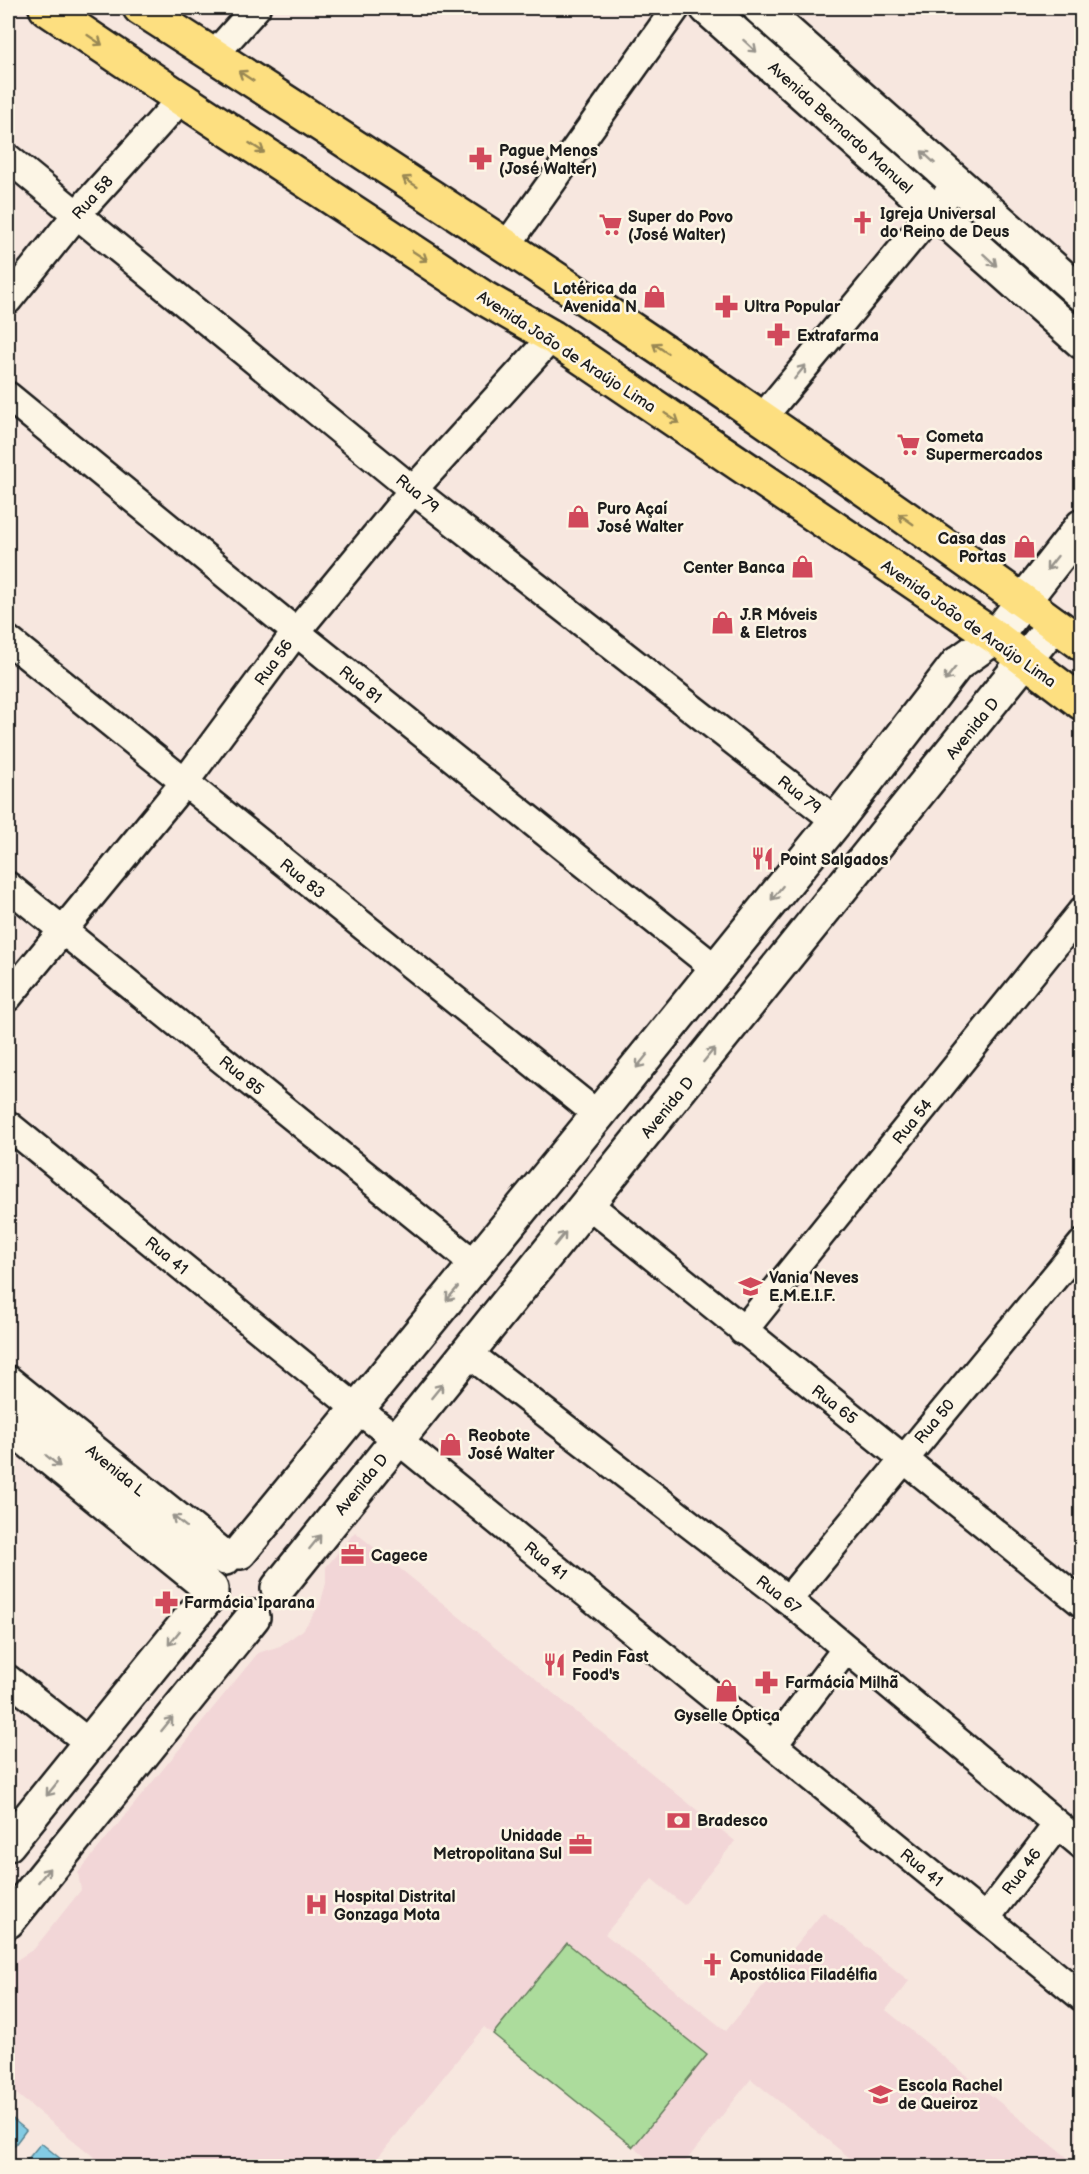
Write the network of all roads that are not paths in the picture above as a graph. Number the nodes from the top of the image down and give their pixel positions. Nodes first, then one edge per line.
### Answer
1 (46, 8) edge
2 (140, 8) edge
3 (256, 8) edge
4 (676, 8) edge
5 (707, 8) edge
6 (760, 8) edge
7 (214, 55) junction
8 (181, 99) junction
9 (8, 158) edge
10 (957, 183) junction
11 (933, 209) junction
12 (77, 214) junction
13 (507, 245) junction
14 (1078, 284) edge
15 (8, 300) edge
16 (1047, 311) junction
17 (552, 338) junction
18 (1082, 342) edge
19 (8, 396) edge
20 (763, 417) junction
21 (414, 490) junction
22 (1082, 526) edge
23 (1023, 602) junction
24 (1054, 624) junction
25 (296, 632) junction
26 (995, 638) junction
27 (8, 640) edge
28 (1082, 644) edge
29 (1026, 661) junction
30 (1082, 703) edge
31 (184, 783) junction
32 (836, 821) junction
33 (8, 886) edge
34 (1082, 911) edge
35 (63, 930) junction
36 (716, 969) junction
37 (8, 998) edge
38 (598, 1115) junction
39 (8, 1125) edge
40 (588, 1204) junction
41 (1082, 1244) edge
42 (476, 1265) junction
43 (1072, 1276) edge
44 (743, 1331) junction
45 (468, 1353) junction
46 (8, 1383) edge
47 (357, 1409) junction
48 (8, 1424) edge
49 (397, 1439) junction
50 (903, 1458) junction
51 (232, 1555) junction
52 (278, 1588) junction
53 (211, 1591) junction
54 (788, 1600) junction
55 (1082, 1603) edge
56 (253, 1617) junction
57 (846, 1648) junction
58 (8, 1679) edge
59 (89, 1743) junction
60 (773, 1745) junction
61 (1057, 1825) junction
62 (8, 1844) edge
63 (1082, 1845) edge
64 (986, 1918) junction
65 (8, 1919) edge
66 (1082, 1997) edge

1 -> 8 main road, Avenida João de Araújo Lima
2 - 7 main road
3 - 7 street
4 - 13 street
5 -> 11 main road, Avenida Bernardo Manuel
10 -> 6 main road
13 -> 7 main road
8 - 12 street, Rua 58
8 -> 17 main road, Avenida João de Araújo Lima
9 - 12 street, Rua 79
10 - 11 street
10 - 14 main road
11 -> 16 main road, Avenida Bernardo Manuel
20 -> 11 street
12 - 15 street, Rua 58
12 - 21 street, Rua 79
20 -> 13 main road
14 - 16 main road
16 - 18 main road, Avenida Bernardo Manuel
17 - 21 street, Rua 56
17 -> 26 main road, Avenida João de Araújo Lima
19 - 25 street, Rua 81
23 -> 20 main road
21 - 25 street, Rua 56
21 - 32 street, Rua 79
22 -> 23 main road
23 - 24 main road
23 - 26 main road
24 - 28 main road
24 - 29 main road, Avenida D
25 - 31 street, Rua 56
25 - 36 street, Rua 81
26 - 29 main road, Avenida João de Araújo Lima
26 -> 32 main road
27 - 31 street, Rua 83
29 - 30 main road, Avenida João de Araújo Lima
40 -> 29 main road, Avenida D
31 - 35 street, Rua 56
31 - 38 street, Rua 83
32 -> 36 main road
33 - 35 street, Rua 85
34 - 44 street, Rua 54
35 - 37 street, Rua 56
35 - 42 street, Rua 85
36 -> 38 main road
38 - 42 main road
39 - 47 street, Rua 41
40 - 44 street, Rua 65
45 -> 40 main road, Avenida D
41 - 43 street, Rua 50
42 -> 47 main road
43 - 50 street, Rua 50
44 - 50 street, Rua 65
49 -> 45 main road, Avenida D
45 - 54 street, Rua 67
51 -> 46 main road, Avenida L
47 - 49 street, Rua 41
47 - 51 main road
48 -> 53 main road, Avenida L
52 -> 49 main road, Avenida D
49 - 60 street, Rua 41
50 - 54 street, Rua 50
50 - 55 street, Rua 65
51 - 52 main road
51 - 53 main road
52 - 56 main road
53 - 56 main road
53 -> 59 main road
54 - 57 street, Rua 67
65 -> 56 main road
57 - 60 street
57 - 61 street, Rua 67
58 - 59 street
59 -> 62 main road
60 - 64 street, Rua 41
61 - 63 street, Rua 67
61 - 64 street, Rua 46
64 - 66 street, Rua 41

